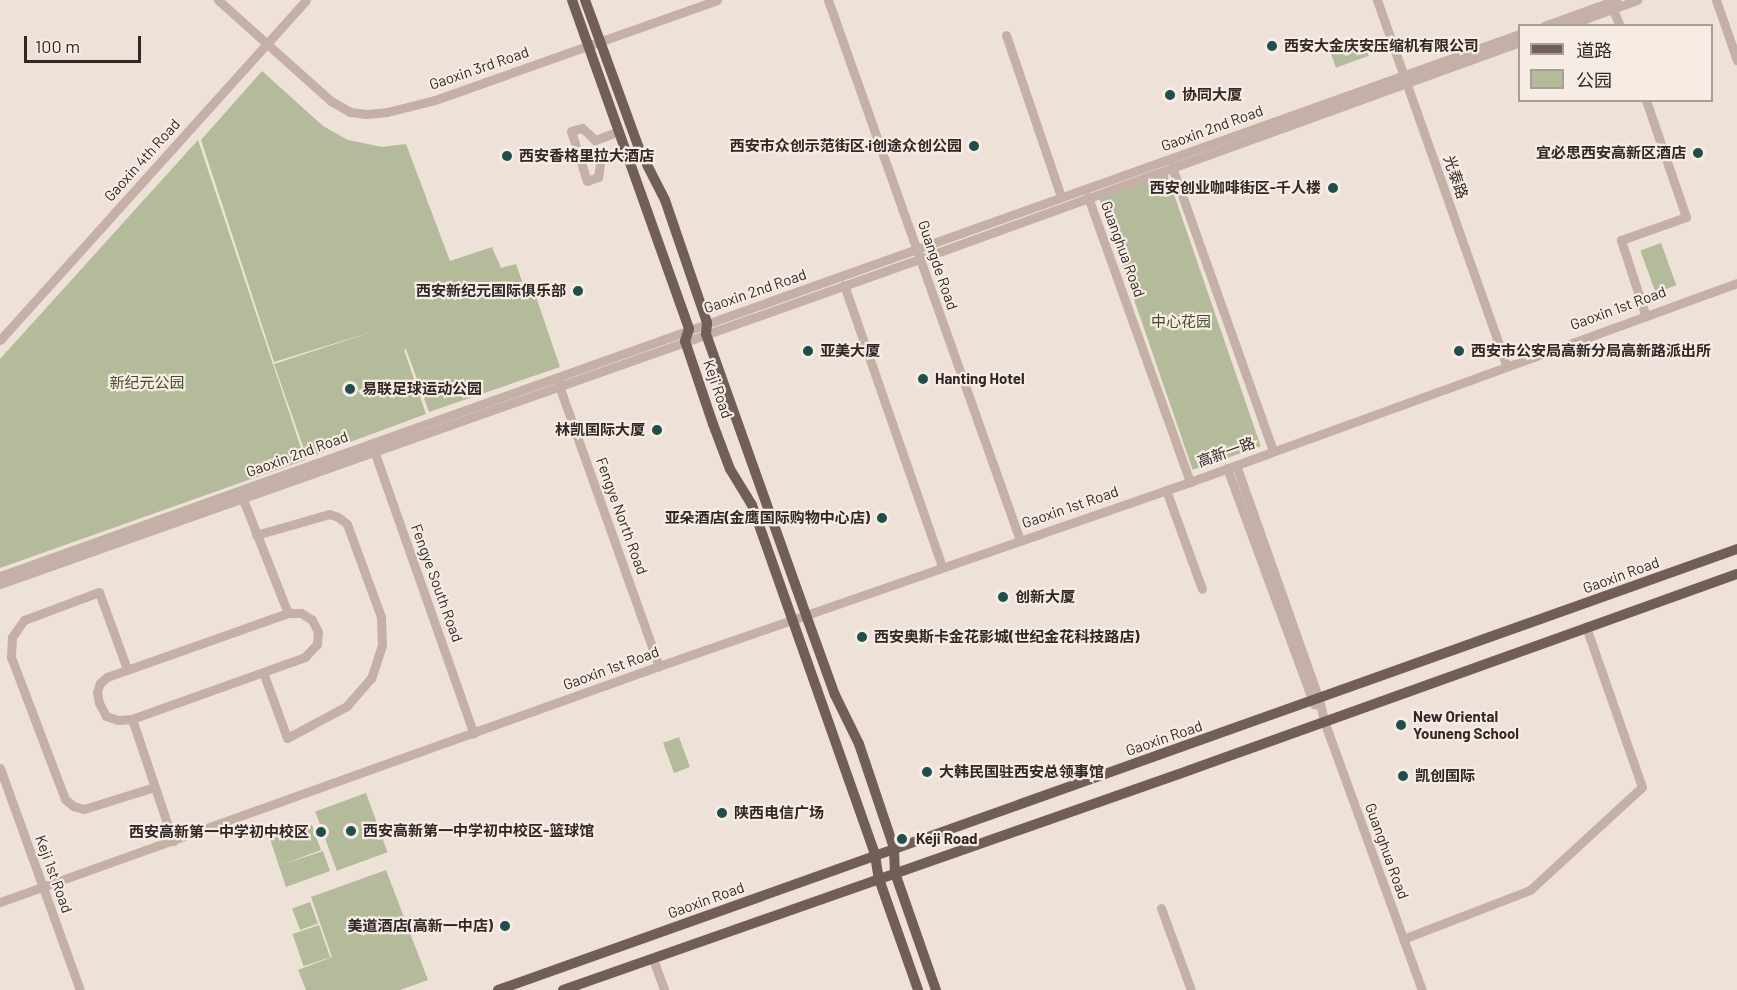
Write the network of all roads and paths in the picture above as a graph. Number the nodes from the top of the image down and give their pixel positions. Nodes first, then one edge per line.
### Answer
1 (218, 0) edge
2 (306, 0) edge
3 (572, 0) edge
4 (585, 0) edge
5 (717, 0) edge
6 (828, 0) edge
7 (1377, 0) edge
8 (1637, 0) edge
9 (1716, 0) edge
10 (1612, 3) edge
11 (1550, 24) edge
12 (1570, 24) edge
13 (1619, 24) edge
14 (1006, 35) dead end
15 (1518, 35) edge
16 (266, 43) junction
17 (594, 43) junction
18 (1518, 43) edge
19 (1737, 60) edge
20 (1405, 79) junction
21 (1647, 102) edge
22 (619, 131) junction
23 (626, 150) junction
24 (1172, 166) junction
25 (1061, 197) junction
26 (1088, 197) junction
27 (919, 254) junction
28 (1737, 283) edge
29 (844, 285) junction
30 (1646, 314) junction
31 (707, 328) junction
32 (689, 329) junction
33 (0, 340) edge
34 (685, 340) junction
35 (1506, 364) junction
36 (557, 381) junction
37 (372, 447) junction
38 (1273, 451) junction
39 (1231, 466) junction
40 (1190, 482) junction
41 (1166, 490) junction
42 (242, 497) junction
43 (256, 535) junction
44 (1020, 540) junction
45 (1737, 549) edge
46 (942, 567) junction
47 (1737, 573) edge
48 (0, 576) edge
49 (0, 584) edge
50 (1202, 590) dead end
51 (288, 613) junction
52 (806, 615) junction
53 (793, 620) junction
54 (1586, 627) junction
55 (659, 666) junction
56 (127, 669) junction
57 (263, 672) junction
58 (1315, 700) junction
59 (132, 719) junction
60 (1324, 721) junction
61 (474, 734) junction
62 (0, 768) edge
63 (154, 786) junction
64 (173, 841) junction
65 (894, 848) junction
66 (875, 855) junction
67 (895, 873) junction
68 (879, 879) junction
69 (43, 888) junction
70 (0, 902) edge
71 (1161, 908) dead end
72 (1403, 939) junction
73 (653, 959) junction
74 (80, 990) edge
75 (498, 990) edge
76 (563, 990) edge
77 (664, 990) edge
78 (918, 990) edge
79 (936, 990) edge
80 (1191, 990) edge
81 (1422, 990) edge

1 - 16 street, Gaoxin 3rd Road
2 - 16 street, Gaoxin 4th Road
3 - 17 main road, Keji Road
4 - 17 main road, Keji Road
5 - 17 street, Gaoxin 3rd Road
6 - 27 street, Guangde Road
7 - 20 street, 光泰路
8 - 10 street
9 - 19 street
10 - 11 street
10 - 12 street
10 - 13 street
14 - 25 street
15 - 20 street, Gaoxin 2nd Road
16 - 17 street, Gaoxin 3rd Road
16 - 33 street, Gaoxin 4th Road
17 - 22 main road, Keji Road
17 - 31 main road, Keji Road
18 - 20 street, Gaoxin 2nd Road
20 - 24 street, Gaoxin 2nd Road
20 - 25 street, Gaoxin 2nd Road
20 - 35 street, 光泰路
21 - 30 street
22 - 23 main road, Keji Road
22 - 23 street
23 - 32 main road, Keji Road
24 - 26 street, Gaoxin 2nd Road
24 - 38 street
25 - 27 street, Gaoxin 2nd Road
26 - 27 street, Gaoxin 2nd Road
26 - 40 street, Guanghua Road
27 - 29 street, Gaoxin 2nd Road
27 - 31 street, Gaoxin 2nd Road
27 - 44 street, Guangde Road
28 - 30 street, Gaoxin 1st Road
29 - 31 street, Gaoxin 2nd Road
29 - 46 street
30 - 35 street, Gaoxin 1st Road
31 - 32 street, Gaoxin 2nd Road
31 - 34 street, Gaoxin 2nd Road
31 - 52 main road, Keji Road
32 - 34 main road
32 - 36 street, Gaoxin 2nd Road
34 - 36 street, Gaoxin 2nd Road
34 - 53 main road, Keji Road
35 - 38 street, Gaoxin 1st Road
36 - 37 street, Gaoxin 2nd Road
36 - 55 street, Fengye North Road
37 - 42 street, Gaoxin 2nd Road
37 - 48 street, Gaoxin 2nd Road
37 - 61 street, Fengye South Road
38 - 39 street, 高新一路
39 - 40 street, 高新一路
39 - 58 street, Guanghua Road
40 - 41 street, Gaoxin 1st Road
41 - 44 street, Gaoxin 1st Road
41 - 50 street
42 - 43 street
42 - 49 street, Gaoxin 2nd Road
43 - 51 street
43 - 57 street
44 - 46 street, Gaoxin 1st Road
45 - 58 main road, Gaoxin Road
46 - 52 street, Gaoxin 1st Road
47 - 54 main road
51 - 56 street
51 - 57 street
52 - 53 street, Gaoxin 1st Road
52 - 65 main road, Keji Road
53 - 55 street, Gaoxin 1st Road
53 - 66 main road, Keji Road
54 - 60 main road
54 - 72 street
55 - 61 street, Gaoxin 1st Road
56 - 59 street
56 - 63 street
57 - 59 street
58 - 60 street, Guanghua Road
58 - 65 main road, Gaoxin Road
59 - 63 street
60 - 67 main road
60 - 72 street, Guanghua Road
61 - 64 street, Gaoxin 1st Road
62 - 69 street, Keji 1st Road
63 - 64 street
64 - 69 street, Gaoxin 1st Road
65 - 66 main road, Gaoxin Road
65 - 67 main road, Keji Road
66 - 68 main road, Keji Road
66 - 75 main road, Gaoxin Road
67 - 68 main road
67 - 79 main road
68 - 73 main road
68 - 78 main road, Keji Road
69 - 70 street, Gaoxin 1st Road
69 - 74 street, Keji 1st Road
71 - 80 street
72 - 81 street, Guanghua Road
73 - 76 main road
73 - 77 street

